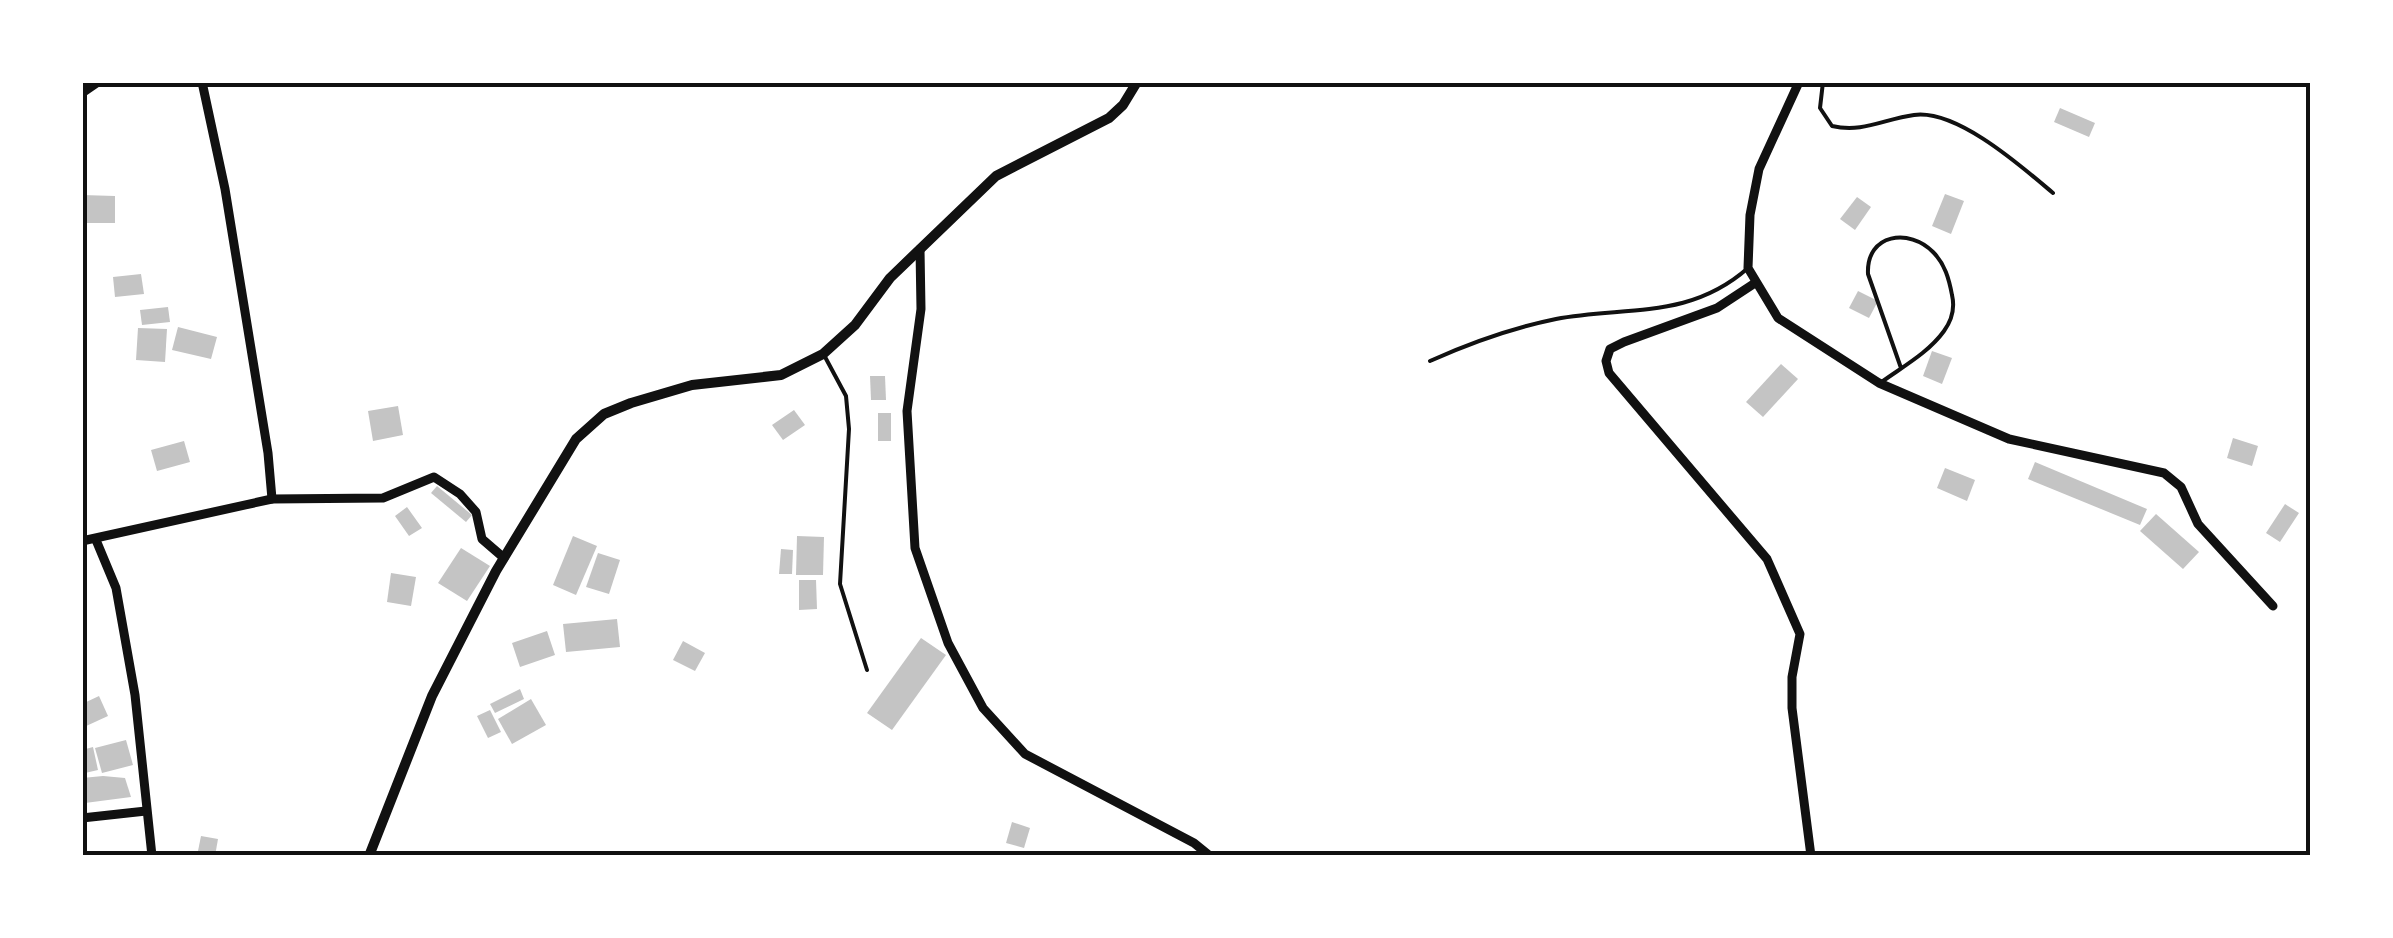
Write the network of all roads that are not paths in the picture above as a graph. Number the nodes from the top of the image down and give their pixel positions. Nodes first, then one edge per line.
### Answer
1 (98, 82) edge
2 (202, 82) edge
3 (1137, 82) edge
4 (1799, 82) edge
5 (1823, 82) edge
6 (82, 93) edge
7 (2053, 193) dead end
8 (920, 249) junction
9 (1748, 268) junction
10 (1755, 283) junction
11 (823, 354) junction
12 (1430, 361) dead end
13 (1901, 368) junction
14 (1879, 384) junction
15 (272, 499) junction
16 (96, 540) junction
17 (82, 541) edge
18 (504, 558) junction
19 (2274, 606) dead end
20 (867, 670) dead end
21 (146, 811) junction
22 (82, 818) edge
23 (368, 855) edge
24 (152, 856) edge
25 (1210, 856) edge
26 (1811, 856) edge

1 - 6 street
2 - 15 street
3 - 8 street
4 - 9 street
5 - 7 lane
8 - 11 street
8 - 25 street
9 - 10 street
9 - 12 lane
10 - 14 street
10 - 26 street
11 - 18 street
11 - 20 lane
13 - 13 lane
13 - 14 lane
14 - 19 street
15 - 16 street
15 - 18 street
16 - 17 street
16 - 21 street
18 - 23 street
21 - 22 street
21 - 24 street

